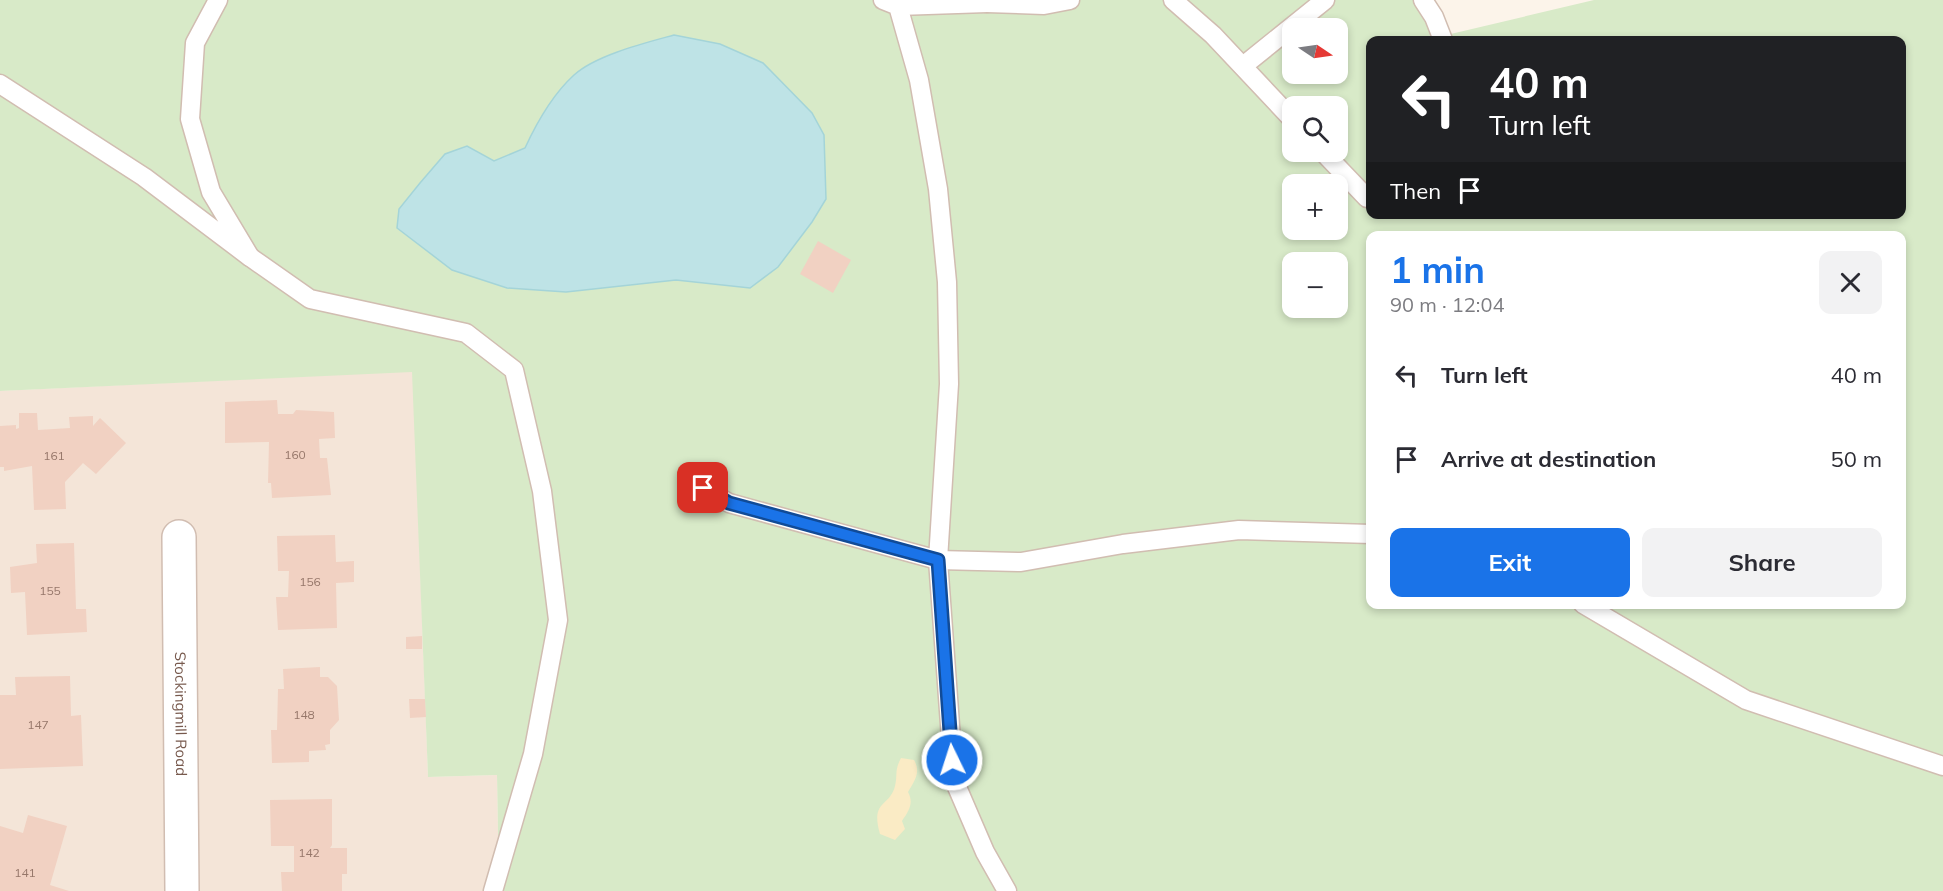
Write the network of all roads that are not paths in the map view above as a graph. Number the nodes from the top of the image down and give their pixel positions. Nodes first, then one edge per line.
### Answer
1 (218, 0) edge
2 (1070, 0) edge
3 (1173, 0) edge
4 (1325, 0) edge
5 (1423, 0) edge
6 (987, 2) edge
7 (891, 3) edge
8 (1441, 36) edge
9 (1243, 66) junction
10 (0, 84) edge
11 (1282, 108) edge
12 (1333, 162) edge
13 (1366, 197) edge
14 (250, 257) junction
15 (703, 488) dead end
16 (1366, 534) edge
17 (179, 537) dead end
18 (938, 560) junction
19 (1591, 609) edge
20 (1943, 766) edge
21 (182, 891) edge
22 (493, 891) edge
23 (1007, 891) edge

1 - 14 lane
2 - 6 lane
3 - 9 lane
4 - 9 lane
5 - 8 lane
6 - 7 lane
7 - 18 lane
9 - 11 lane
10 - 14 lane
12 - 13 lane
14 - 22 lane
15 - 18 lane
16 - 18 lane
17 - 21 street, Stockingmill Road
18 - 23 lane
19 - 20 lane

